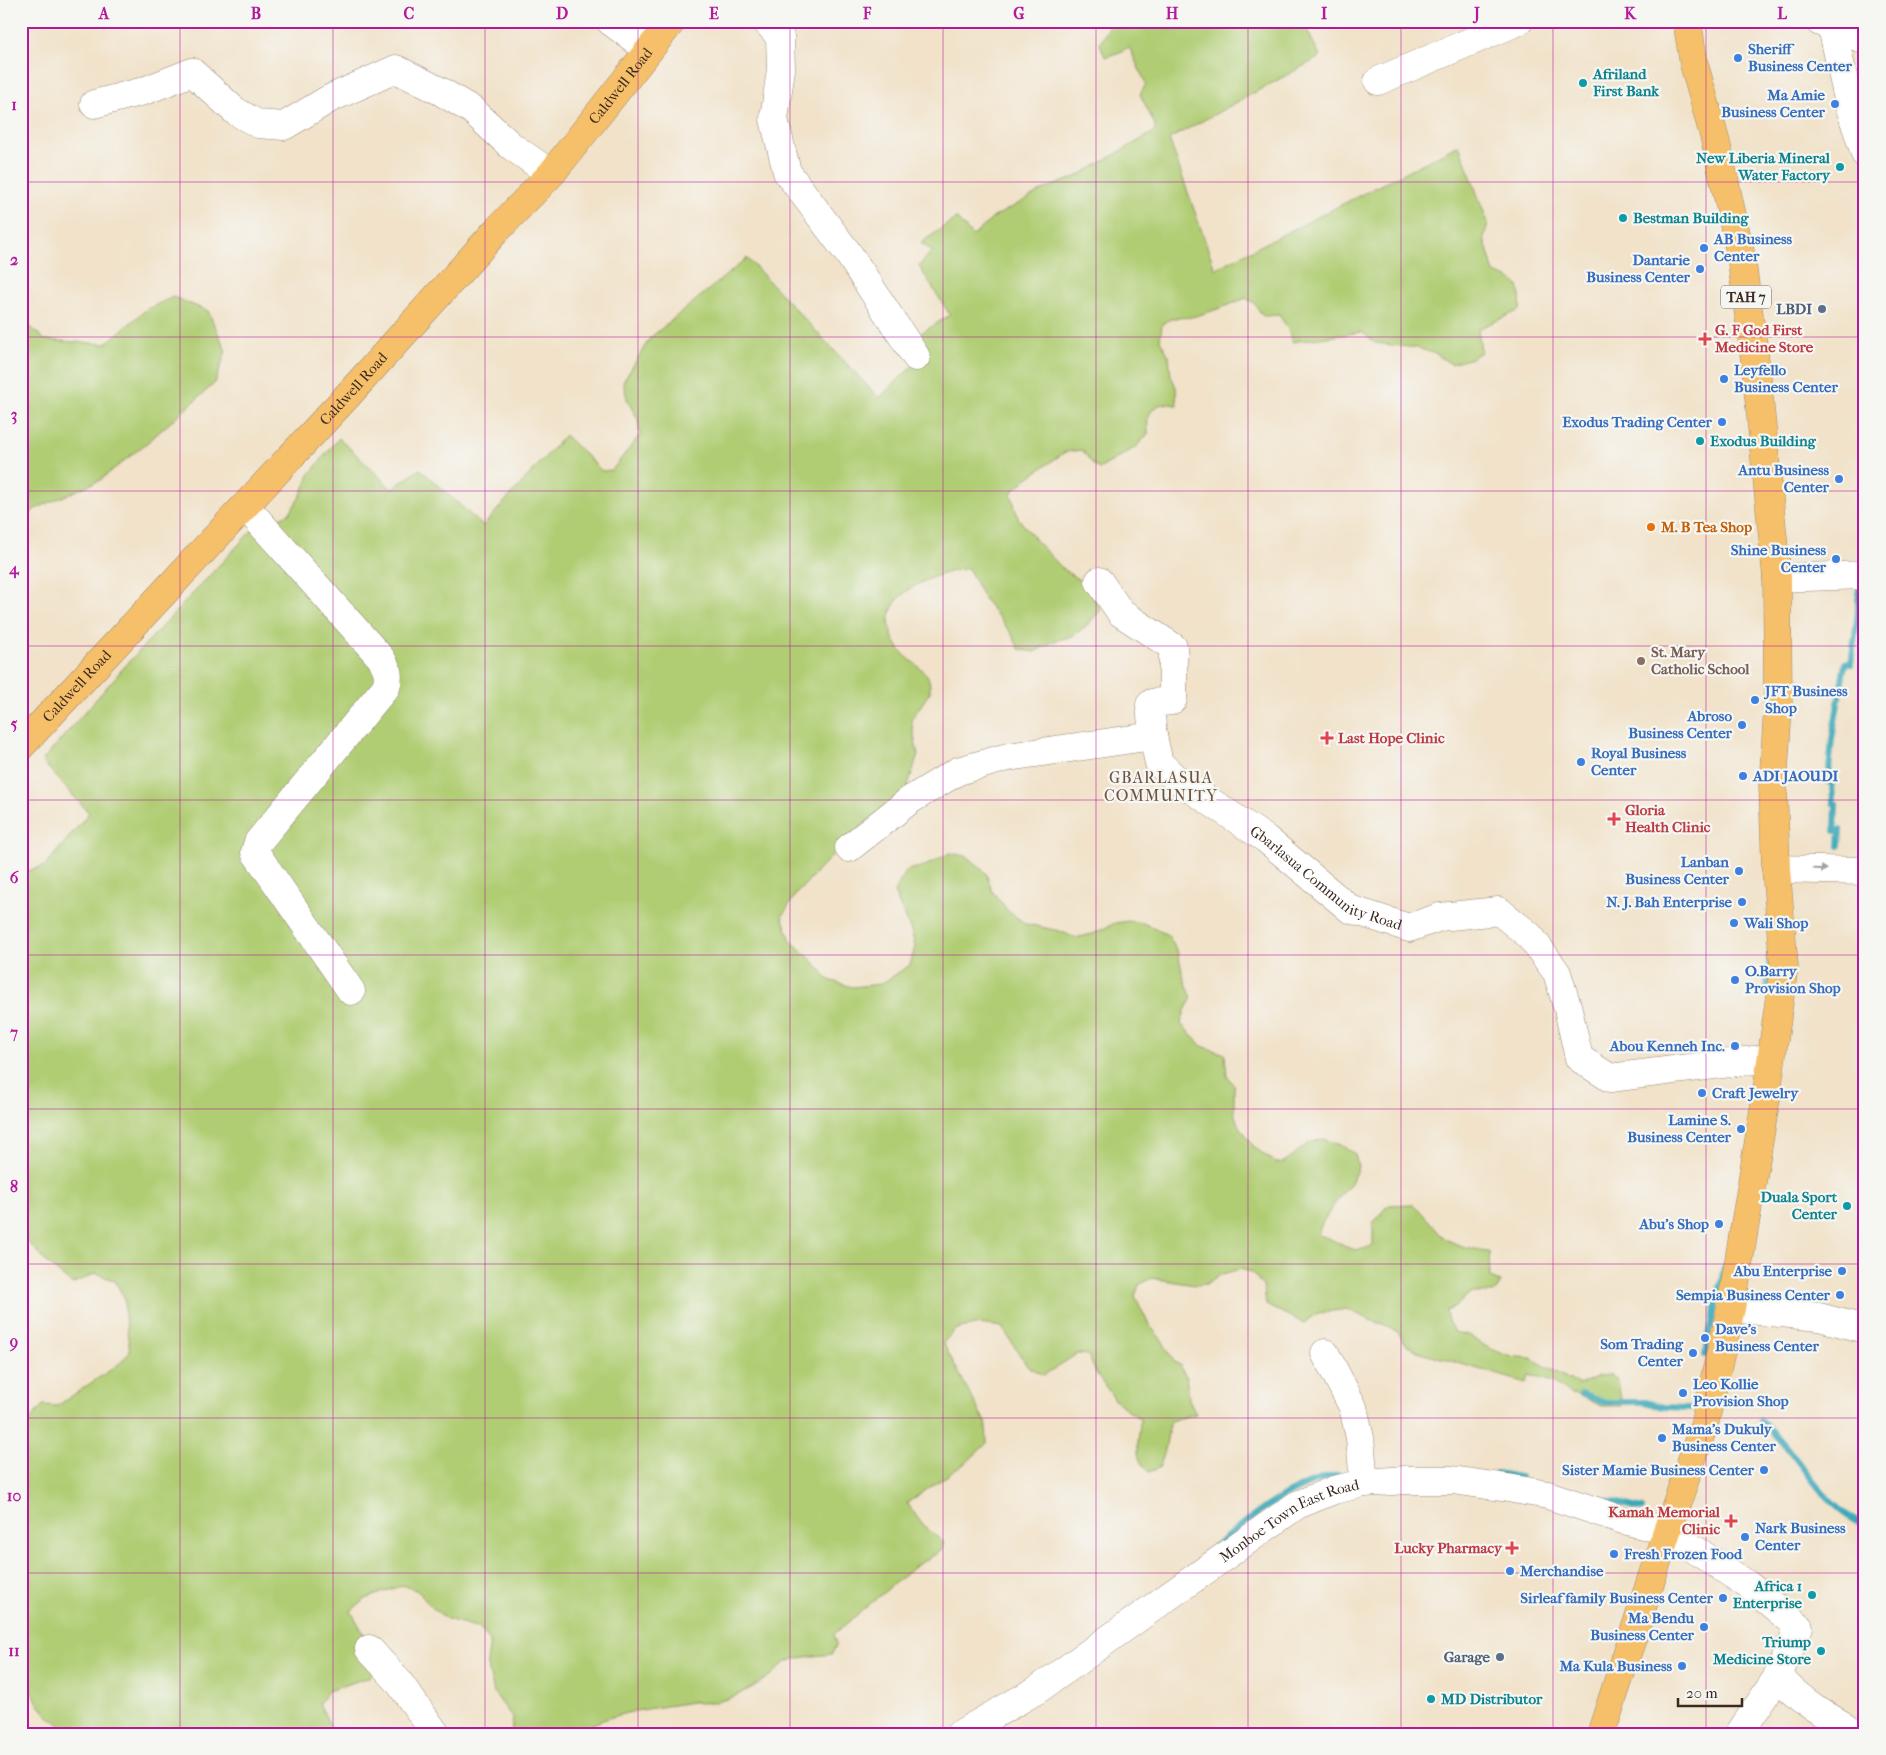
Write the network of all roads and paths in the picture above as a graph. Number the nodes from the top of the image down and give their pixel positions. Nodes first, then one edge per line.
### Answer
1 (610, 21) edge
2 (672, 21) edge
3 (766, 21) edge
4 (1519, 21) edge
5 (1687, 21) edge
6 (1826, 24) edge
7 (1865, 40) edge
8 (649, 50) junction
9 (1378, 82) dead end
10 (94, 104) dead end
11 (1865, 154) edge
12 (551, 174) junction
13 (916, 357) dead end
14 (245, 506) junction
15 (1865, 575) edge
16 (1776, 578) junction
17 (1099, 581) dead end
18 (1153, 736) junction
19 (21, 746) edge
20 (849, 848) dead end
21 (1776, 868) junction
22 (1865, 871) edge
23 (351, 991) dead end
24 (1770, 1058) junction
25 (1731, 1308) junction
26 (1865, 1329) edge
27 (1325, 1353) dead end
28 (1364, 1483) junction
29 (1666, 1531) junction
30 (369, 1649) dead end
31 (1778, 1676) junction
32 (436, 1734) edge
33 (960, 1734) edge
34 (1601, 1734) edge
35 (1739, 1734) edge
36 (1859, 1734) edge

1 - 8 street
2 - 8 main road, Caldwell Road
3 - 13 street
4 - 9 street
5 - 16 main road, TAH 7
6 - 7 street
6 - 11 street
8 - 12 main road, Caldwell Road
10 - 12 street
12 - 14 main road, Caldwell Road
14 - 19 main road, Caldwell Road
14 - 23 street
15 - 16 street
16 - 21 main road, TAH 7
17 - 18 street, Gbarlasua Community Road
18 - 20 street
18 - 24 street, Gbarlasua Community Road
21 -> 22 street
21 - 24 main road, TAH 7
24 - 25 main road, TAH 7
25 - 26 street
25 - 29 main road, TAH 7
27 - 28 street
28 - 29 street, Monboe Town East Road
28 - 33 street, Monboe Town East Road
29 - 31 street, Monboe Town East Road
29 - 34 main road, TAH 7
30 - 32 street
31 - 35 street
31 - 36 street

